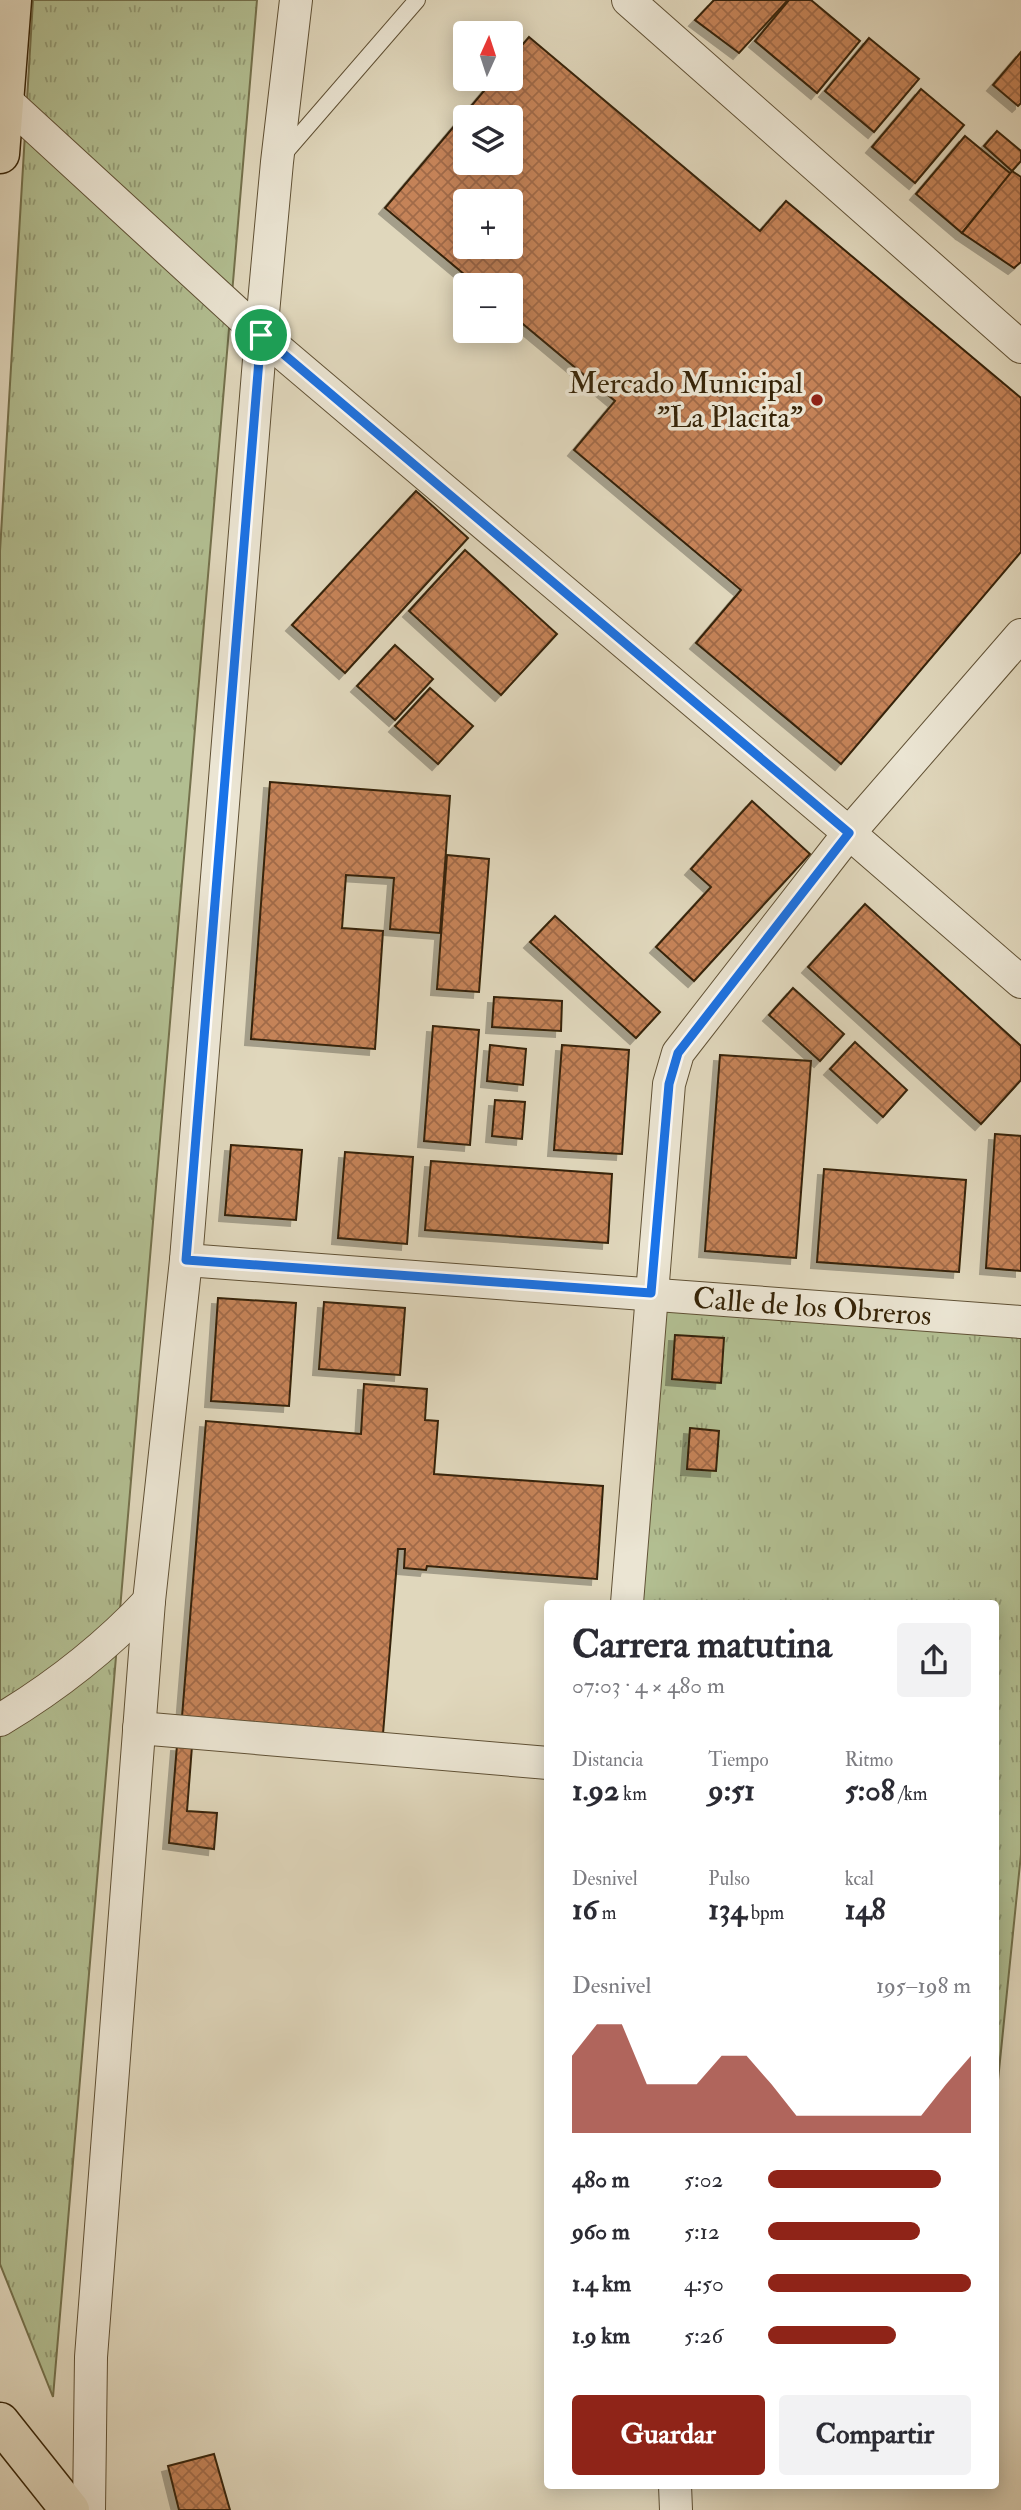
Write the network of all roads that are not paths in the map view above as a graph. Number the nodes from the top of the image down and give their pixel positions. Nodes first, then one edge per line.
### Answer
1 (12, 0) edge
2 (296, 0) edge
3 (417, 0) edge
4 (628, 0) edge
5 (3, 98) junction
6 (0, 154) edge
7 (277, 162) junction
8 (261, 335) junction
9 (1021, 347) edge
10 (1021, 635) edge
11 (849, 833) junction
12 (1021, 982) edge
13 (186, 1260) junction
14 (651, 1293) junction
15 (1021, 1322) edge
16 (627, 1600) edge
17 (149, 1601) junction
18 (0, 1720) edge
19 (139, 1728) junction
20 (544, 1763) edge
21 (0, 2422) edge
22 (675, 2489) edge
23 (70, 2510) edge
24 (89, 2510) edge
25 (676, 2510) edge

1 - 5 highway
2 - 7 street
3 - 7 lane
4 - 9 street
5 - 6 highway
5 - 8 street
7 - 8 street
8 - 11 street
8 - 13 street
10 - 11 street
11 - 12 street
11 - 14 street
13 - 14 street, Calle de los Obreros
13 - 17 street
14 - 15 street, Calle de los Obreros
14 - 16 street
17 - 18 street
17 - 19 street
19 - 20 street
19 - 24 street
21 - 23 highway
22 - 25 street

